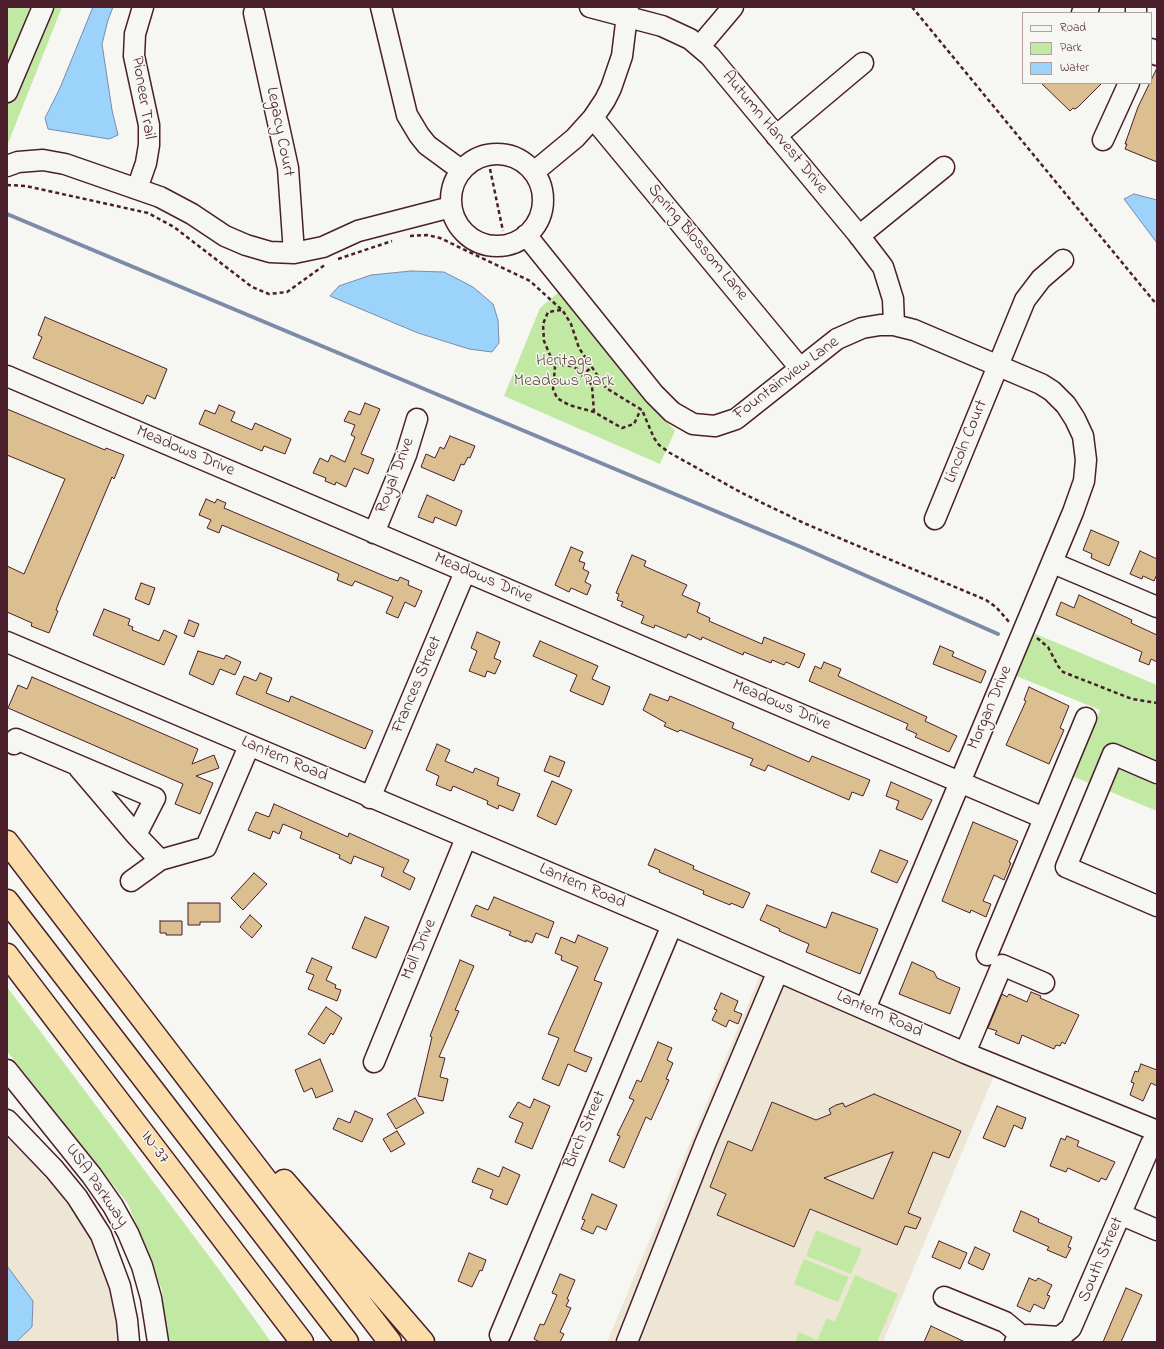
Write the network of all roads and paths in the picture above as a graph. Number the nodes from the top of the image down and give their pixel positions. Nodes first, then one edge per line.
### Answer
1 (43, 7) edge
2 (144, 7) edge
3 (381, 7) edge
4 (590, 7) edge
5 (733, 7) edge
6 (912, 7) edge
7 (627, 12) edge
8 (254, 13) dead end
9 (700, 46) junction
10 (863, 63) dead end
11 (1128, 84) edge
12 (7, 92) edge
13 (593, 118) junction
14 (776, 136) junction
15 (1103, 140) dead end
16 (7, 166) edge
17 (944, 167) dead end
18 (490, 169) dead end
19 (462, 170) junction
20 (534, 172) junction
21 (7, 185) edge
22 (137, 189) junction
23 (451, 207) junction
24 (503, 231) dead end
25 (526, 235) junction
26 (407, 236) dead end
27 (859, 236) junction
28 (400, 238) dead end
29 (294, 253) junction
30 (1063, 260) dead end
31 (333, 261) dead end
32 (328, 263) dead end
33 (1157, 305) edge
34 (562, 310) junction
35 (894, 325) junction
36 (554, 364) junction
37 (999, 365) junction
38 (592, 367) junction
39 (800, 368) junction
40 (584, 373) junction
41 (7, 376) edge
42 (581, 376) dead end
43 (1066, 405) joint
44 (641, 409) junction
45 (594, 412) junction
46 (417, 419) dead end
47 (935, 519) dead end
48 (374, 533) junction
49 (1053, 563) junction
50 (465, 572) junction
51 (1157, 607) edge
52 (1014, 625) dead end
53 (1035, 636) dead end
54 (7, 642) edge
55 (1157, 703) edge
56 (1086, 718) dead end
57 (14, 744) dead end
58 (249, 746) junction
59 (76, 764) junction
60 (1157, 773) edge
61 (960, 782) junction
62 (370, 798) junction
63 (1044, 818) junction
64 (136, 835) junction
65 (466, 838) junction
66 (7, 842) edge
67 (160, 860) junction
68 (131, 881) dead end
69 (7, 901) edge
70 (1157, 906) edge
71 (672, 925) junction
72 (987, 954) dead end
73 (7, 955) edge
74 (778, 971) junction
75 (1044, 983) dead end
76 (865, 1009) junction
77 (137, 1012) junction
78 (965, 1052) junction
79 (374, 1062) dead end
80 (7, 1070) edge
81 (7, 1120) edge
82 (1157, 1131) edge
83 (1157, 1136) edge
84 (1122, 1215) junction
85 (1157, 1230) edge
86 (944, 1297) dead end
87 (500, 1335) dead end
88 (1019, 1339) edge
89 (129, 1342) edge
90 (158, 1342) edge
91 (302, 1342) edge
92 (348, 1342) edge
93 (390, 1342) edge
94 (423, 1342) edge
95 (627, 1342) edge

1 - 12 street
2 - 22 street, Pioneer Trail
3 - 19 street
4 - 7 street, Autumn Harvest Drive
5 - 9 street
6 - 33 path
7 - 9 street, Autumn Harvest Drive
7 - 13 street
8 - 29 street, Legacy Court
9 - 14 street, Autumn Harvest Drive
10 - 14 street
11 - 15 street
13 - 20 street
13 - 39 street, Spring Blossom Lane
14 - 27 street, Autumn Harvest Drive
16 - 22 street
17 - 27 street
18 - 24 path
19 - 20 street
19 - 23 street
20 - 25 street
21 - 32 path
22 - 29 street
23 - 25 street
23 - 29 street
25 - 39 street, Fountainview Lane
26 - 34 path
27 - 35 street, Autumn Harvest Drive
28 - 31 path
30 - 37 street, Lincoln Court
34 - 36 path
34 - 38 path
35 - 37 street, Fountainview Lane
35 - 39 street, Fountainview Lane
36 - 40 path
36 - 45 path
37 - 43 street, Fountainview Lane
37 - 47 street, Lincoln Court
38 - 40 path
38 - 44 path
40 - 42 path
40 - 45 path
41 - 48 street, Meadows Drive
43 - 49 street, Morgan Drive
44 - 45 path
44 - 52 path
46 - 48 street, Royal Drive
48 - 50 street, Meadows Drive
49 - 51 street
49 - 61 street, Morgan Drive
50 - 61 street, Meadows Drive
50 - 62 street, Frances Street
53 - 55 path
54 - 58 street, Lantern Road
56 - 63 street
57 - 59 street
58 - 62 street, Lantern Road
58 - 67 street
59 - 64 street
59 - 64 street
60 - 70 street
61 - 63 street, Meadows Drive
61 - 76 street, Morgan Drive
62 - 65 street, Lantern Road
63 - 72 street
64 - 67 street
65 - 71 street, Lantern Road
65 - 79 street, Moll Drive
66 - 77 highway
67 - 68 street
69 - 92 highway
71 - 74 street, Lantern Road
71 - 87 street, Birch Street
73 - 91 highway, IN-37
74 - 76 street, Lantern Road
74 - 95 street
75 - 78 street
76 - 78 street, Lantern Road
77 - 93 highway
77 - 94 highway
78 - 82 street, Lantern Road
80 - 90 street, USA Parkway
81 - 89 street, USA Parkway
83 - 84 street, South Street
84 - 85 street
84 - 88 street, South Street
86 - 88 street

